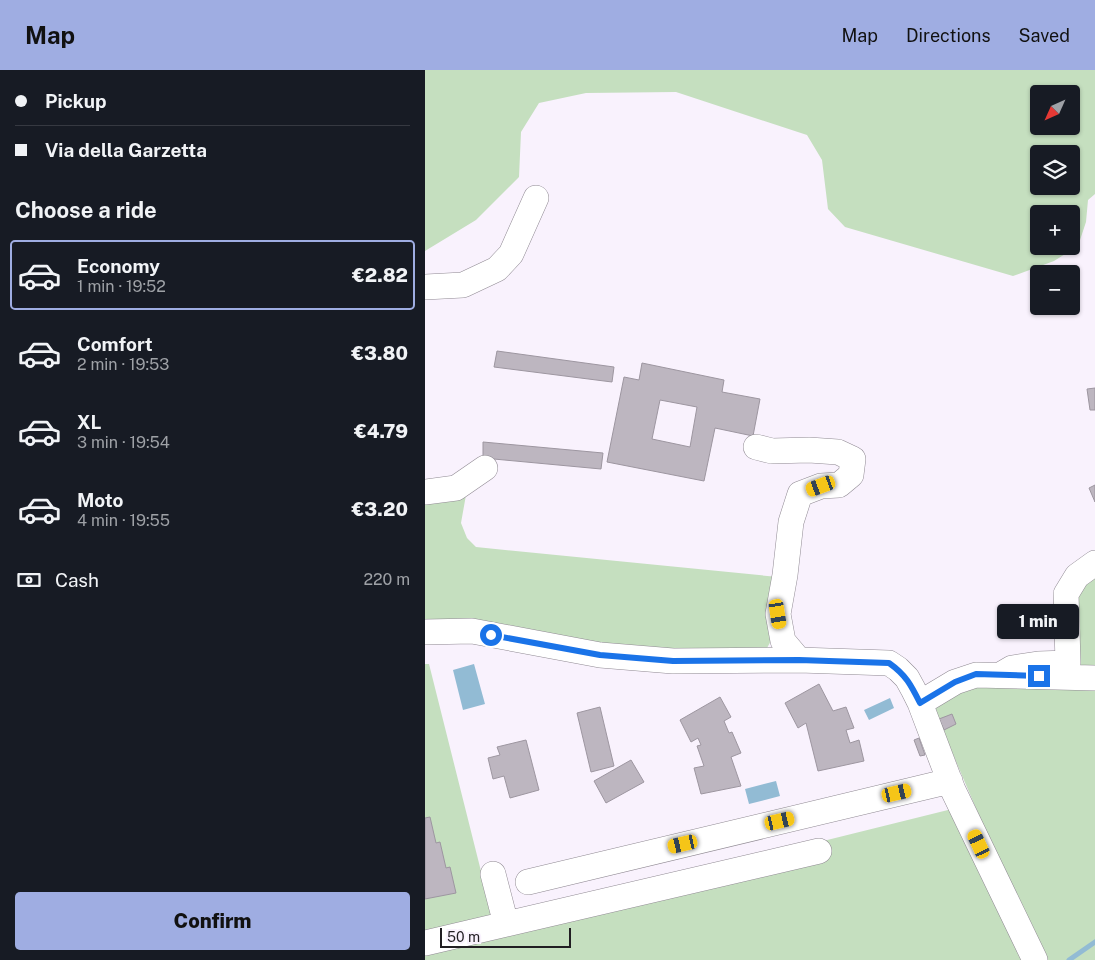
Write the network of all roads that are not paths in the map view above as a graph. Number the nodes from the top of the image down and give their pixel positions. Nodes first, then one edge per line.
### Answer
1 (536, 198) dead end
2 (425, 287) edge
3 (756, 447) dead end
4 (485, 468) dead end
5 (425, 492) edge
6 (1095, 563) edge
7 (425, 632) edge
8 (799, 660) junction
9 (1000, 675) junction
10 (1095, 678) edge
11 (917, 696) junction
12 (949, 781) junction
13 (819, 851) dead end
14 (493, 874) dead end
15 (528, 882) dead end
16 (506, 924) junction
17 (425, 943) edge
18 (1027, 950) edge

1 - 2 street
3 - 8 street
4 - 5 street
6 - 9 street
7 - 8 street
8 - 11 street
9 - 10 street
9 - 11 street
11 - 12 street
12 - 15 street
12 - 18 street
13 - 16 street
14 - 16 street
16 - 17 street

